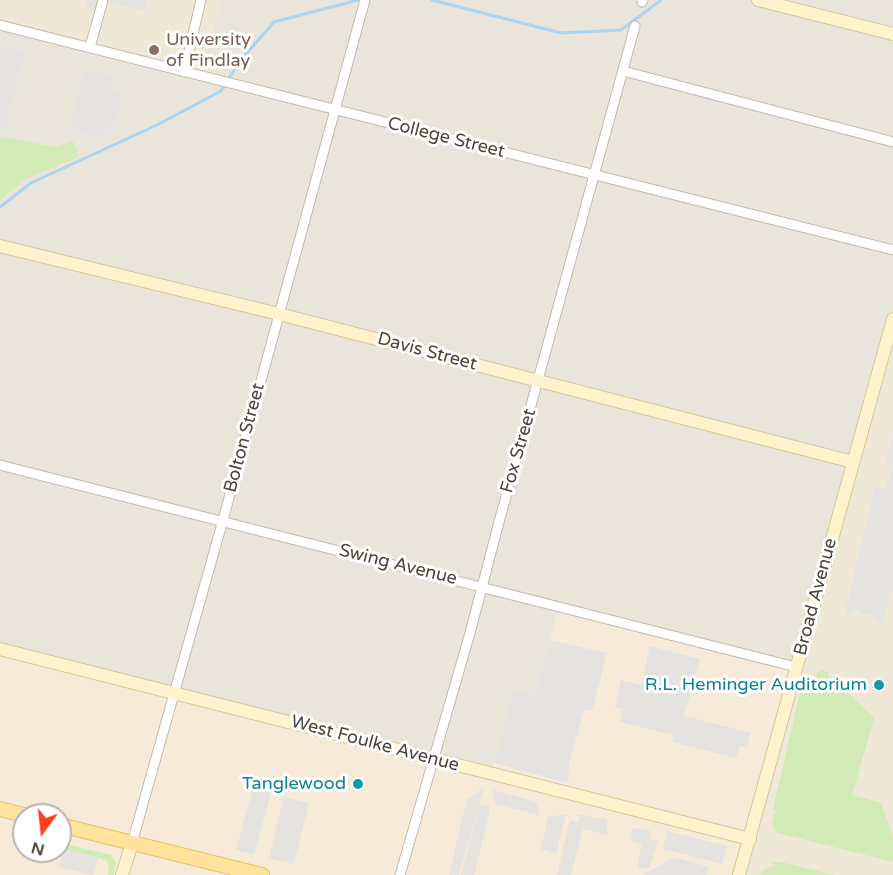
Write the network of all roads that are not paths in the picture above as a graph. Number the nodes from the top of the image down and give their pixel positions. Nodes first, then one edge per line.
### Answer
1 (103, 0) edge
2 (201, 0) edge
3 (758, 0) edge
4 (364, 4) edge
5 (0, 25) edge
6 (635, 26) dead end
7 (893, 34) edge
8 (90, 48) junction
9 (623, 71) junction
10 (184, 72) junction
11 (336, 111) junction
12 (893, 142) edge
13 (594, 175) junction
14 (0, 246) edge
15 (893, 250) edge
16 (279, 314) junction
17 (893, 319) edge
18 (538, 382) junction
19 (853, 462) junction
20 (0, 465) edge
21 (223, 520) junction
22 (482, 586) junction
23 (0, 649) edge
24 (796, 667) junction
25 (174, 692) junction
26 (434, 759) junction
27 (72, 828) edge
28 (750, 839) junction
29 (132, 843) junction
30 (122, 875) edge
31 (262, 875) edge
32 (400, 875) edge
33 (740, 875) edge

1 - 8 street
2 - 10 street
3 - 7 street
4 - 11 street, Bolton Street
5 - 8 street, College Street
6 - 9 street, Fox Street
8 - 10 street, College Street
9 - 12 street
9 - 13 street, Fox Street
10 - 11 street, College Street
11 - 13 street, College Street
11 - 16 street, Bolton Street
13 - 15 street, College Street
13 - 18 street, Fox Street
14 - 16 street, Davis Street
16 - 18 street, Davis Street
16 - 21 street, Bolton Street
17 - 19 street, Broad Avenue
18 - 19 street, Davis Street
18 - 22 street, Fox Street
19 - 24 street, Broad Avenue
20 - 21 street, Swing Avenue
21 - 22 street, Swing Avenue
21 - 25 street, Bolton Street
22 - 24 street, Swing Avenue
22 - 26 street, Fox Street
23 - 25 street, West Foulke Avenue
24 - 28 street, Broad Avenue
25 - 26 street, West Foulke Avenue
25 - 29 street, Bolton Street
26 - 28 street, West Foulke Avenue
26 - 32 street, Fox Street
27 - 29 main road
28 - 33 street, Broad Avenue
29 - 30 street, Bolton Street
29 - 31 main road

